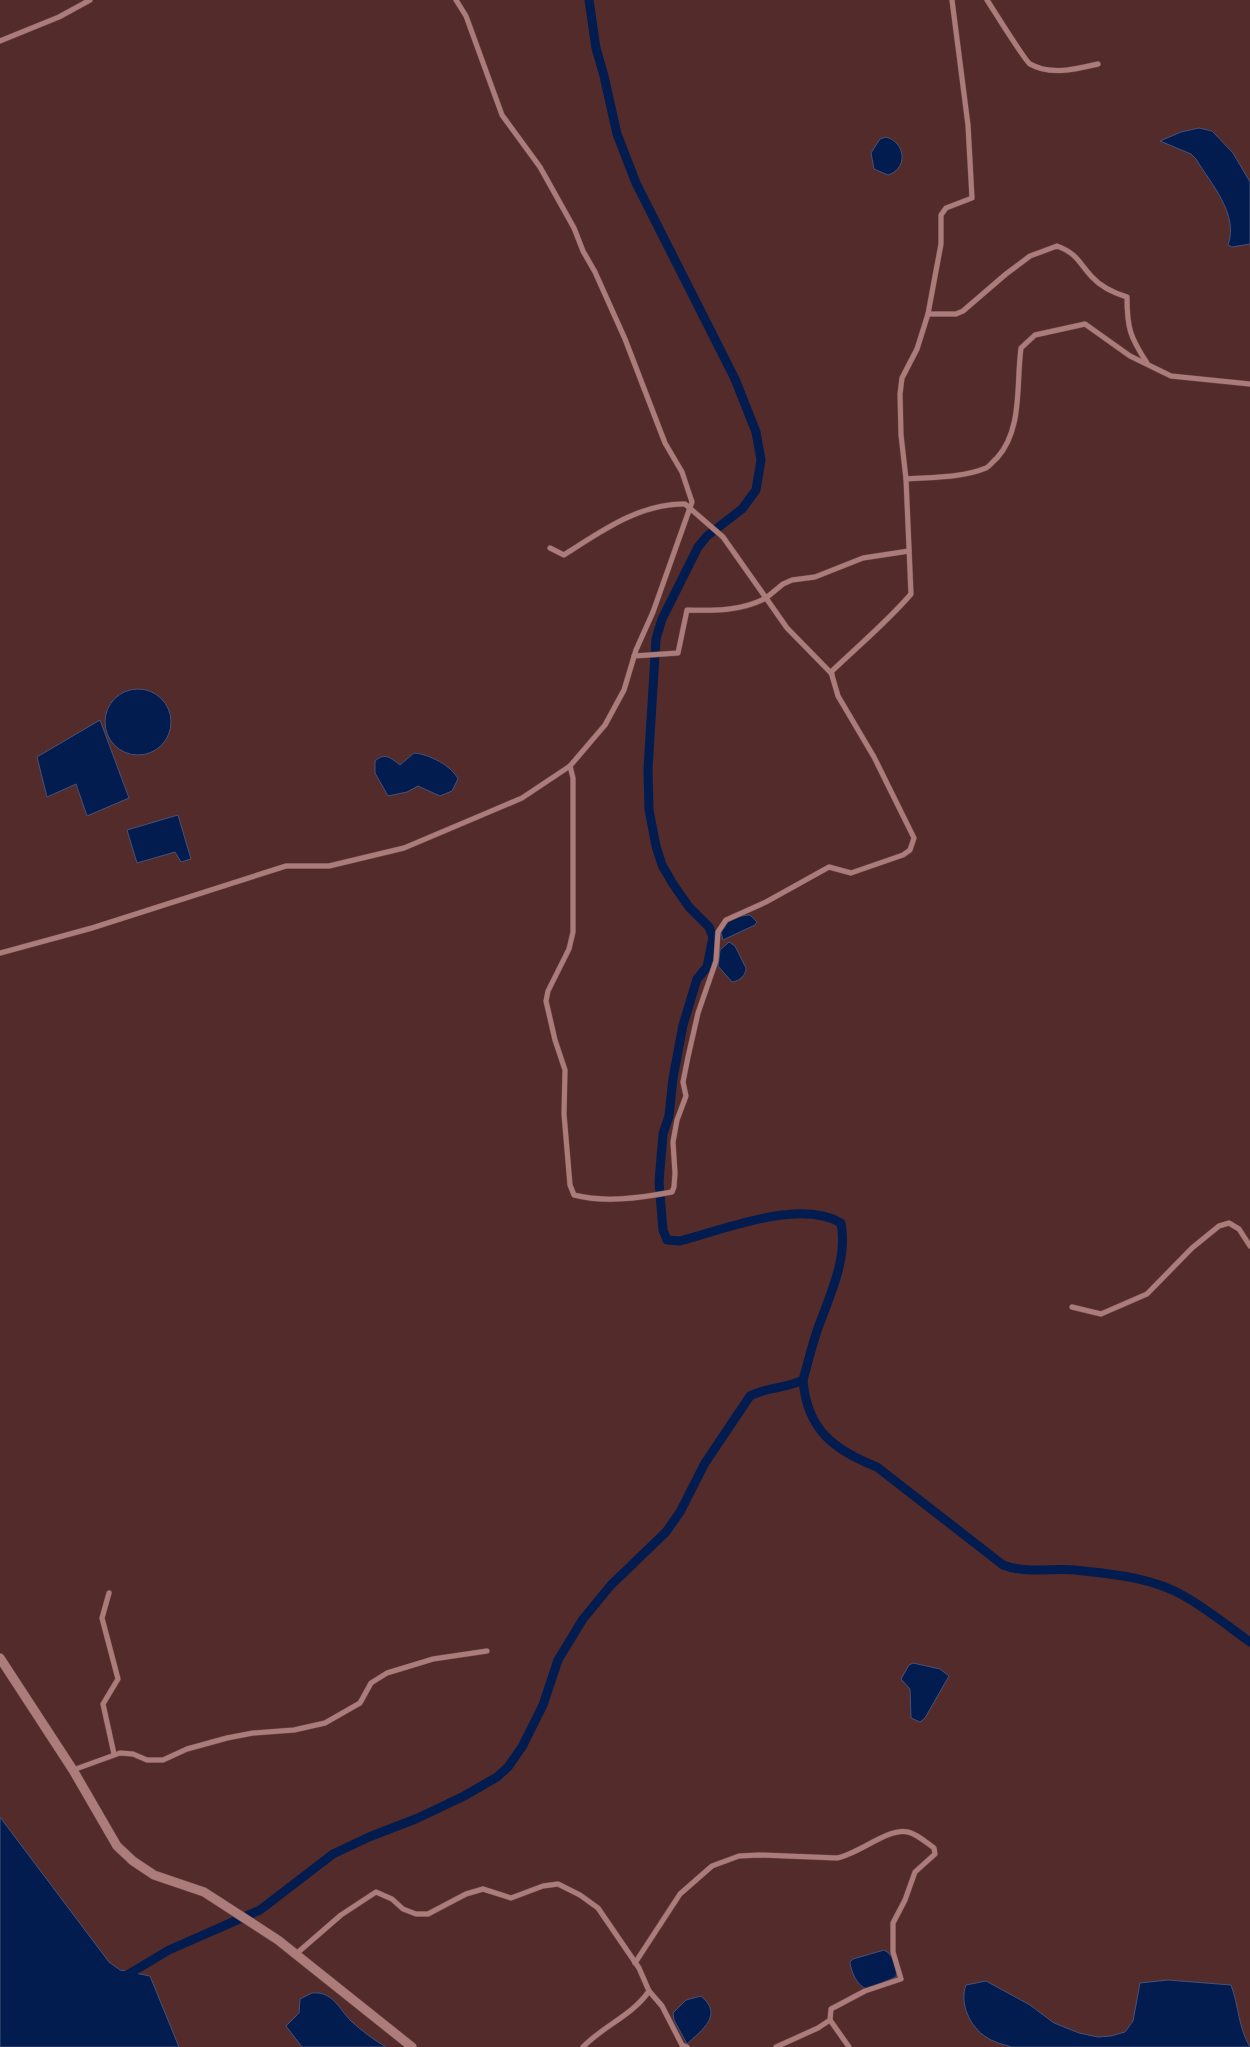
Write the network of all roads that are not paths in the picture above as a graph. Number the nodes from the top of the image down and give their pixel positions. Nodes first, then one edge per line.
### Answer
1 (90, 0) edge
2 (456, 0) edge
3 (952, 0) edge
4 (987, 0) edge
5 (0, 41) edge
6 (1098, 64) dead end
7 (928, 314) junction
8 (1148, 365) junction
9 (1250, 384) edge
10 (906, 479) junction
11 (690, 506) junction
12 (550, 548) dead end
13 (909, 551) junction
14 (766, 598) junction
15 (634, 656) junction
16 (832, 674) junction
17 (570, 766) junction
18 (0, 953) edge
19 (1250, 1246) edge
20 (1072, 1307) dead end
21 (109, 1593) dead end
22 (487, 1651) dead end
23 (0, 1658) edge
24 (114, 1754) junction
25 (72, 1770) junction
26 (296, 1954) junction
27 (635, 1963) junction
28 (649, 1991) junction
29 (830, 2020) junction
30 (412, 2047) edge
31 (583, 2047) edge
32 (686, 2047) edge
33 (776, 2047) edge
34 (849, 2047) edge

1 - 5 street
2 - 11 street
3 - 7 street
4 - 6 street
7 - 8 street
7 - 10 street
8 - 9 street
8 - 10 street
10 - 13 street
11 - 12 street
11 - 14 street
11 - 15 street
13 - 14 street
13 - 16 street
14 - 15 street
14 - 16 street
15 - 17 street
16 - 17 street
17 - 18 street
19 - 20 street
21 - 24 street
22 - 24 street
23 - 25 street
24 - 25 street
25 - 26 street
26 - 27 street
26 - 30 street
27 - 28 street
27 - 29 street
28 - 31 street
28 - 32 street
29 - 33 street
29 - 34 street

